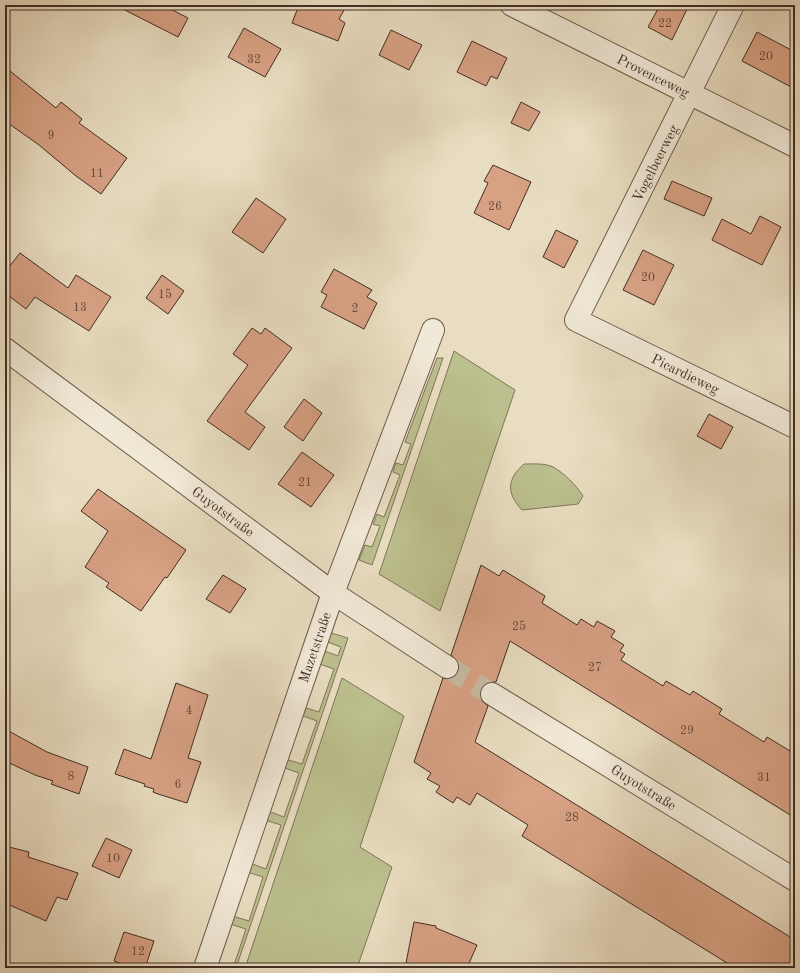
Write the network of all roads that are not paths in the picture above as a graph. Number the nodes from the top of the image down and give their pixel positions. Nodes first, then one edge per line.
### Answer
1 (512, 5) edge
2 (733, 5) edge
3 (689, 94) junction
4 (795, 146) edge
5 (576, 320) joint
6 (433, 330) dead end
7 (5, 349) edge
8 (795, 427) edge
9 (333, 594) junction
10 (447, 667) tunnel mouth
11 (492, 694) tunnel mouth
12 (795, 880) edge
13 (205, 968) edge

1 - 3 street, Provenceweg
2 - 3 street, Vogelbeerweg
3 - 4 street, Provenceweg
3 - 5 street, Vogelbeerweg
5 - 8 street, Picardieweg
6 - 9 street, Mazetstraße
7 - 9 street, Guyotstraße
9 - 10 street, Guyotstraße
9 - 13 street, Mazetstraße
11 - 12 street, Guyotstraße

